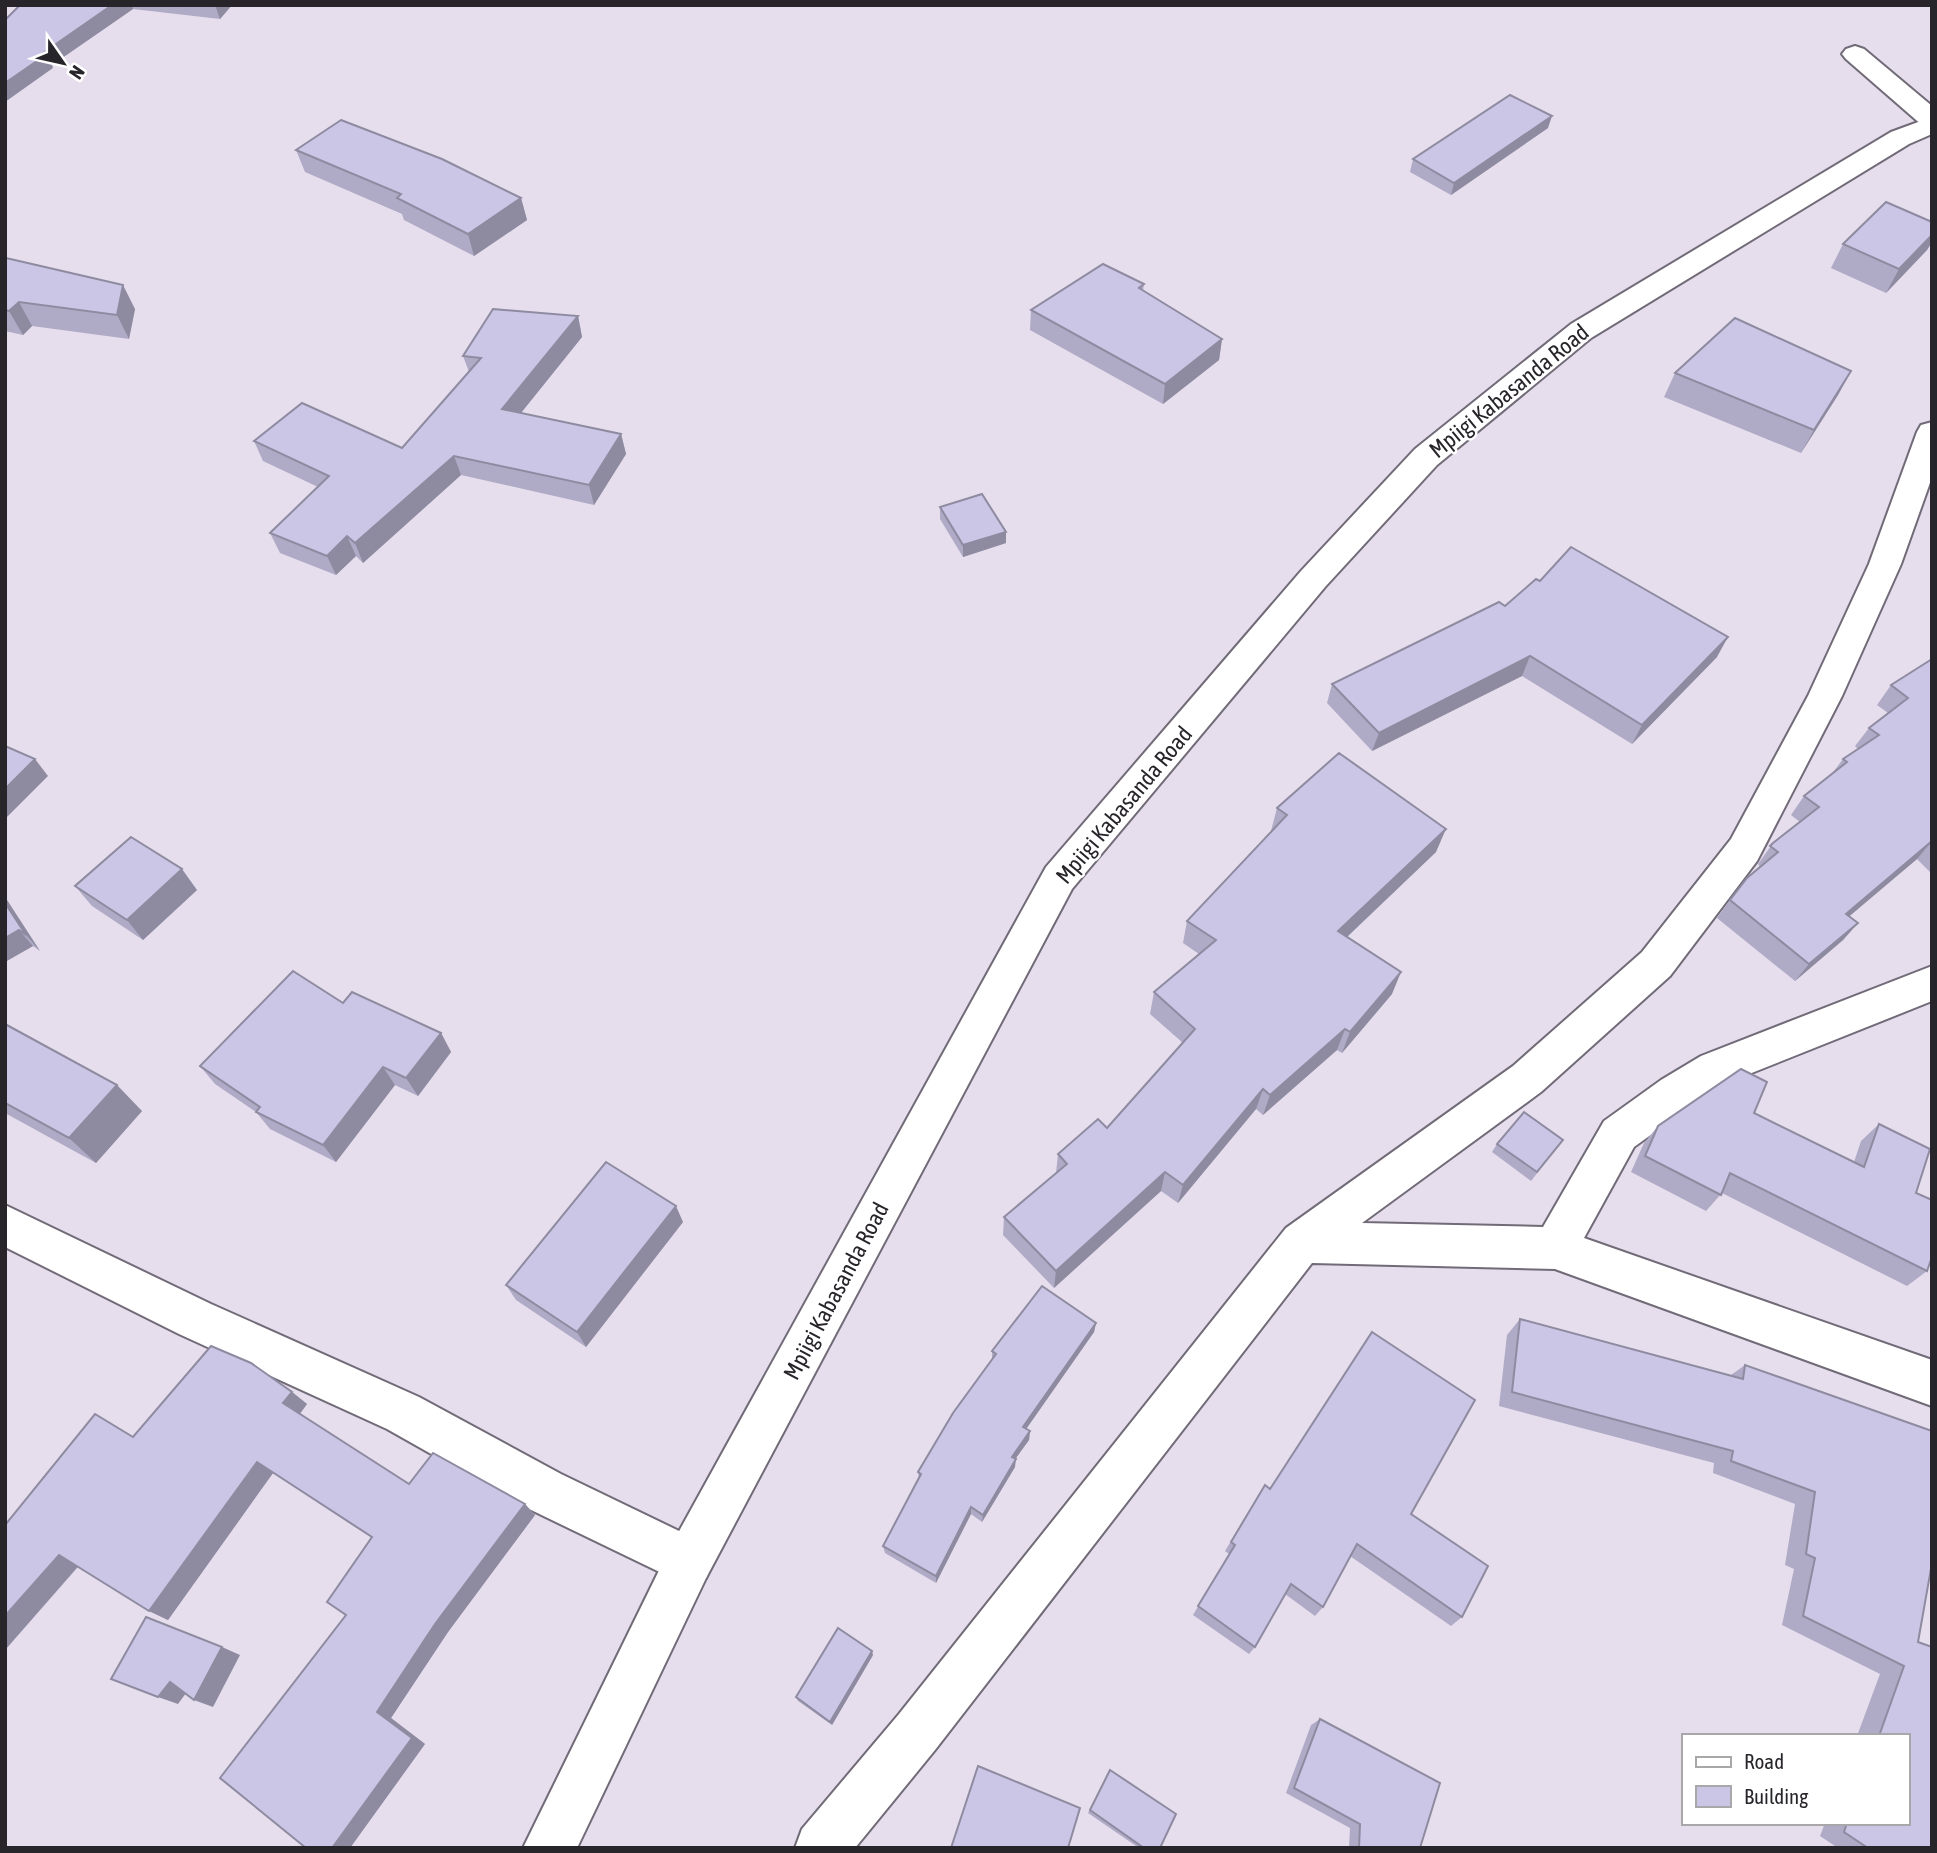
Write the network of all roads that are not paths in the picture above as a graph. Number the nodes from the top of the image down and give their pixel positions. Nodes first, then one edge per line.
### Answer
1 (1855, 54) dead end
2 (1932, 122) edge
3 (1932, 432) edge
4 (1932, 983) edge
5 (5, 1225) edge
6 (1301, 1242) junction
7 (1555, 1248) junction
8 (1932, 1382) edge
9 (690, 1561) junction
10 (549, 1848) edge
11 (821, 1848) edge

1 - 2 street
2 - 9 street, Mpiigi Kabasanda Road
3 - 6 street
4 - 7 street
5 - 9 street
6 - 7 street
6 - 11 street
7 - 8 street
9 - 10 street, Mpiigi Kabasanda Road

